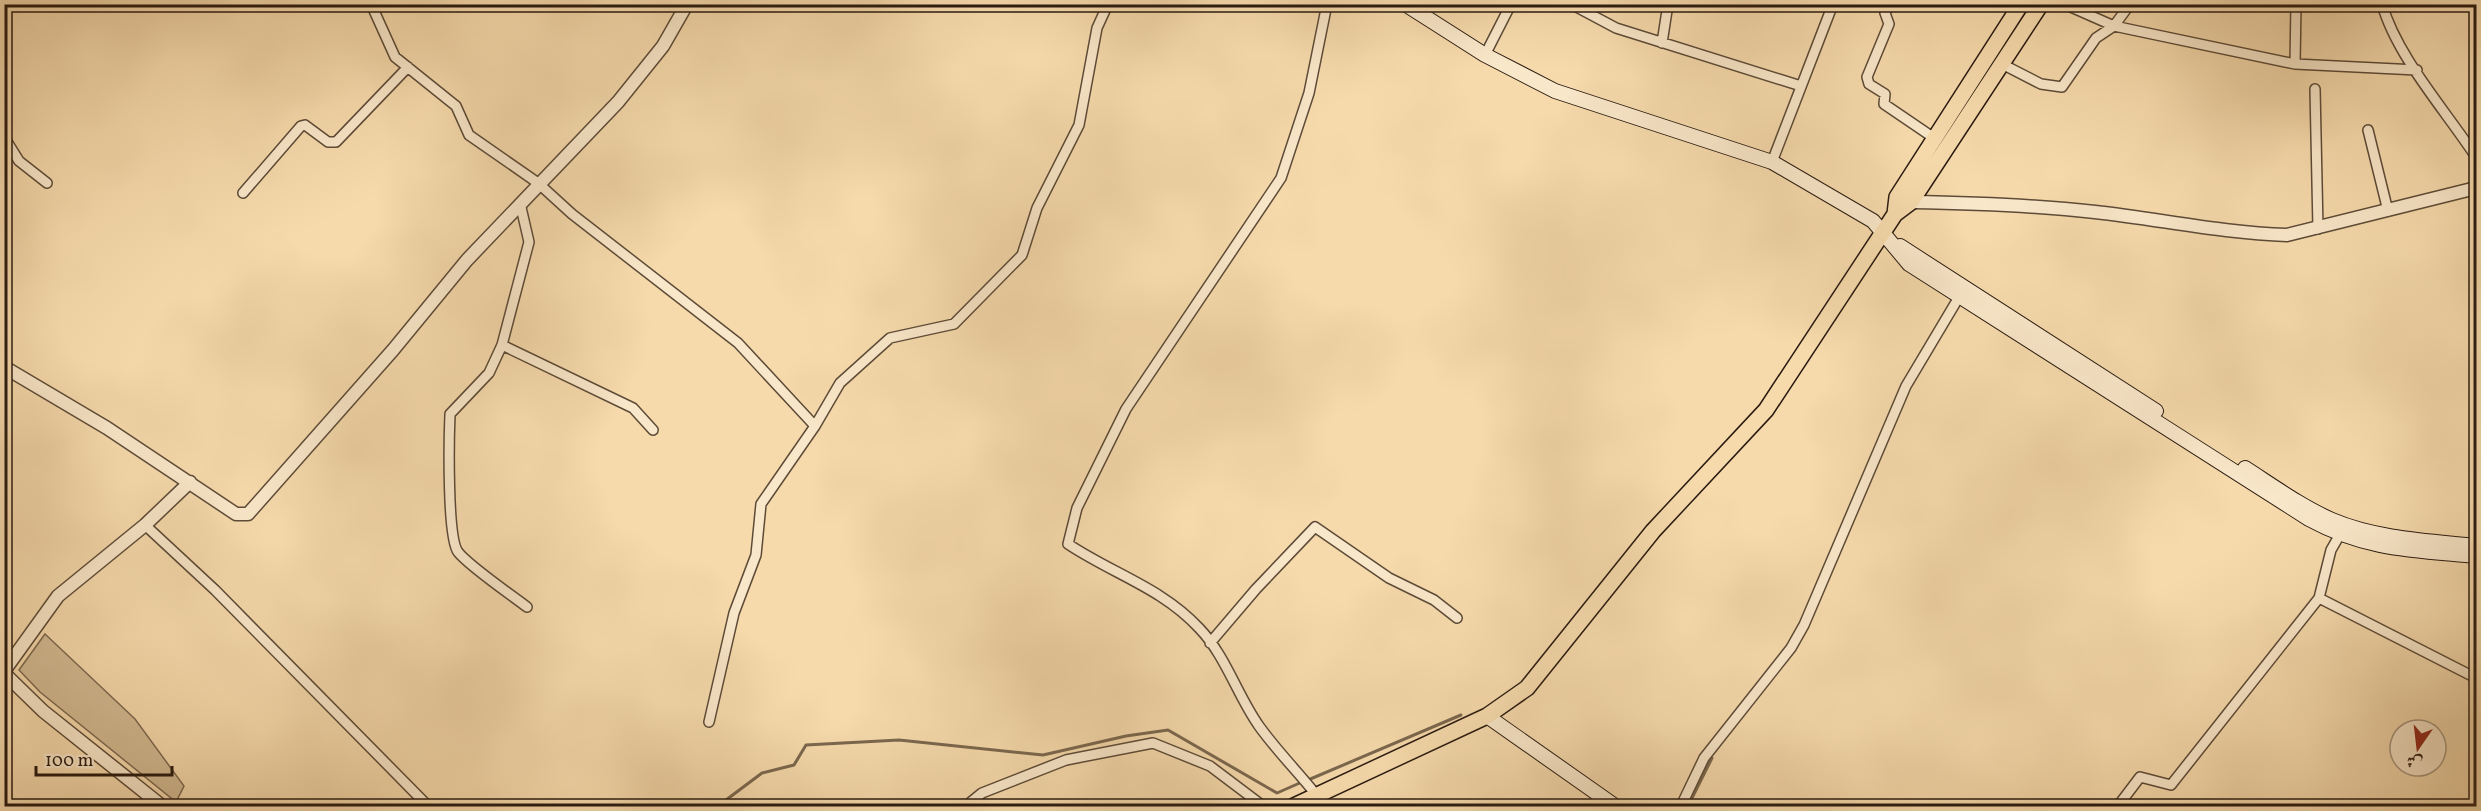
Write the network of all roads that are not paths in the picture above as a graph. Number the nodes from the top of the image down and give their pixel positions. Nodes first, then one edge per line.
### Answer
1 (371, 4) edge
2 (687, 4) edge
3 (1108, 4) edge
4 (1327, 4) edge
5 (1405, 4) edge
6 (1511, 4) edge
7 (1571, 4) edge
8 (1668, 4) edge
9 (1833, 4) edge
10 (1890, 4) edge
11 (2021, 4) edge
12 (2041, 4) edge
13 (2064, 4) edge
14 (2130, 4) edge
15 (2296, 4) edge
16 (2382, 4) edge
17 (2114, 26) junction
18 (1662, 43) junction
19 (1485, 55) junction
20 (2002, 64) junction
21 (2295, 64) junction
22 (408, 67) junction
23 (2417, 70) junction
24 (1801, 86) junction
25 (2315, 89) dead end
26 (2368, 130) dead end
27 (4, 137) edge
28 (1934, 138) junction
29 (2476, 157) edge
30 (1772, 162) junction
31 (47, 183) dead end
32 (538, 183) junction
33 (2476, 188) edge
34 (243, 193) dead end
35 (520, 202) junction
36 (1911, 202) junction
37 (2388, 211) junction
38 (1895, 214) junction
39 (2318, 229) junction
40 (1883, 234) junction
41 (1959, 297) junction
42 (502, 345) junction
43 (4, 367) edge
44 (815, 426) junction
45 (653, 430) dead end
46 (190, 482) junction
47 (146, 525) junction
48 (2339, 536) junction
49 (2476, 546) edge
50 (2476, 556) edge
51 (2319, 598) junction
52 (526, 607) dead end
53 (1457, 618) dead end
54 (1210, 643) junction
55 (4, 672) edge
56 (2476, 678) edge
57 (1487, 716) junction
58 (709, 722) dead end
59 (1318, 797) junction
60 (162, 807) edge
61 (428, 807) edge
62 (966, 807) edge
63 (1263, 807) edge
64 (1294, 807) edge
65 (1615, 807) edge
66 (1681, 807) edge
67 (2118, 807) edge

1 - 22 street
2 - 32 street
3 - 44 street
4 - 54 street
5 - 19 main road
6 - 19 street
7 - 18 street
8 - 18 street
9 - 24 street
10 - 28 street
11 - 28 main road
12 - 20 main road
13 - 17 street
14 - 17 street
15 - 21 street
16 - 23 street
17 - 20 street
17 - 21 street
18 - 24 street
19 - 30 main road
20 - 36 main road
21 - 23 street
22 - 32 street
22 - 34 street
23 - 29 street
24 - 30 street
25 - 39 street
26 - 37 street
27 - 31 street
28 - 38 main road
30 - 40 main road
32 - 35 street
32 - 44 street
33 - 37 street
35 - 42 street
35 - 46 street
36 - 38 main road
36 - 39 street
37 - 39 street
38 - 40 main road
40 - 41 main road
40 - 49 main road
40 - 57 main road
41 - 48 main road
41 - 66 street
42 - 45 street
42 - 52 street
43 - 46 street
44 - 58 street
46 - 47 street
47 - 55 street
47 - 61 street
48 - 50 main road
48 - 51 street
51 - 56 street
51 - 67 street
53 - 54 street
54 - 59 street
55 - 60 street
57 - 59 main road
57 - 65 main road
59 - 64 main road
62 - 63 street

